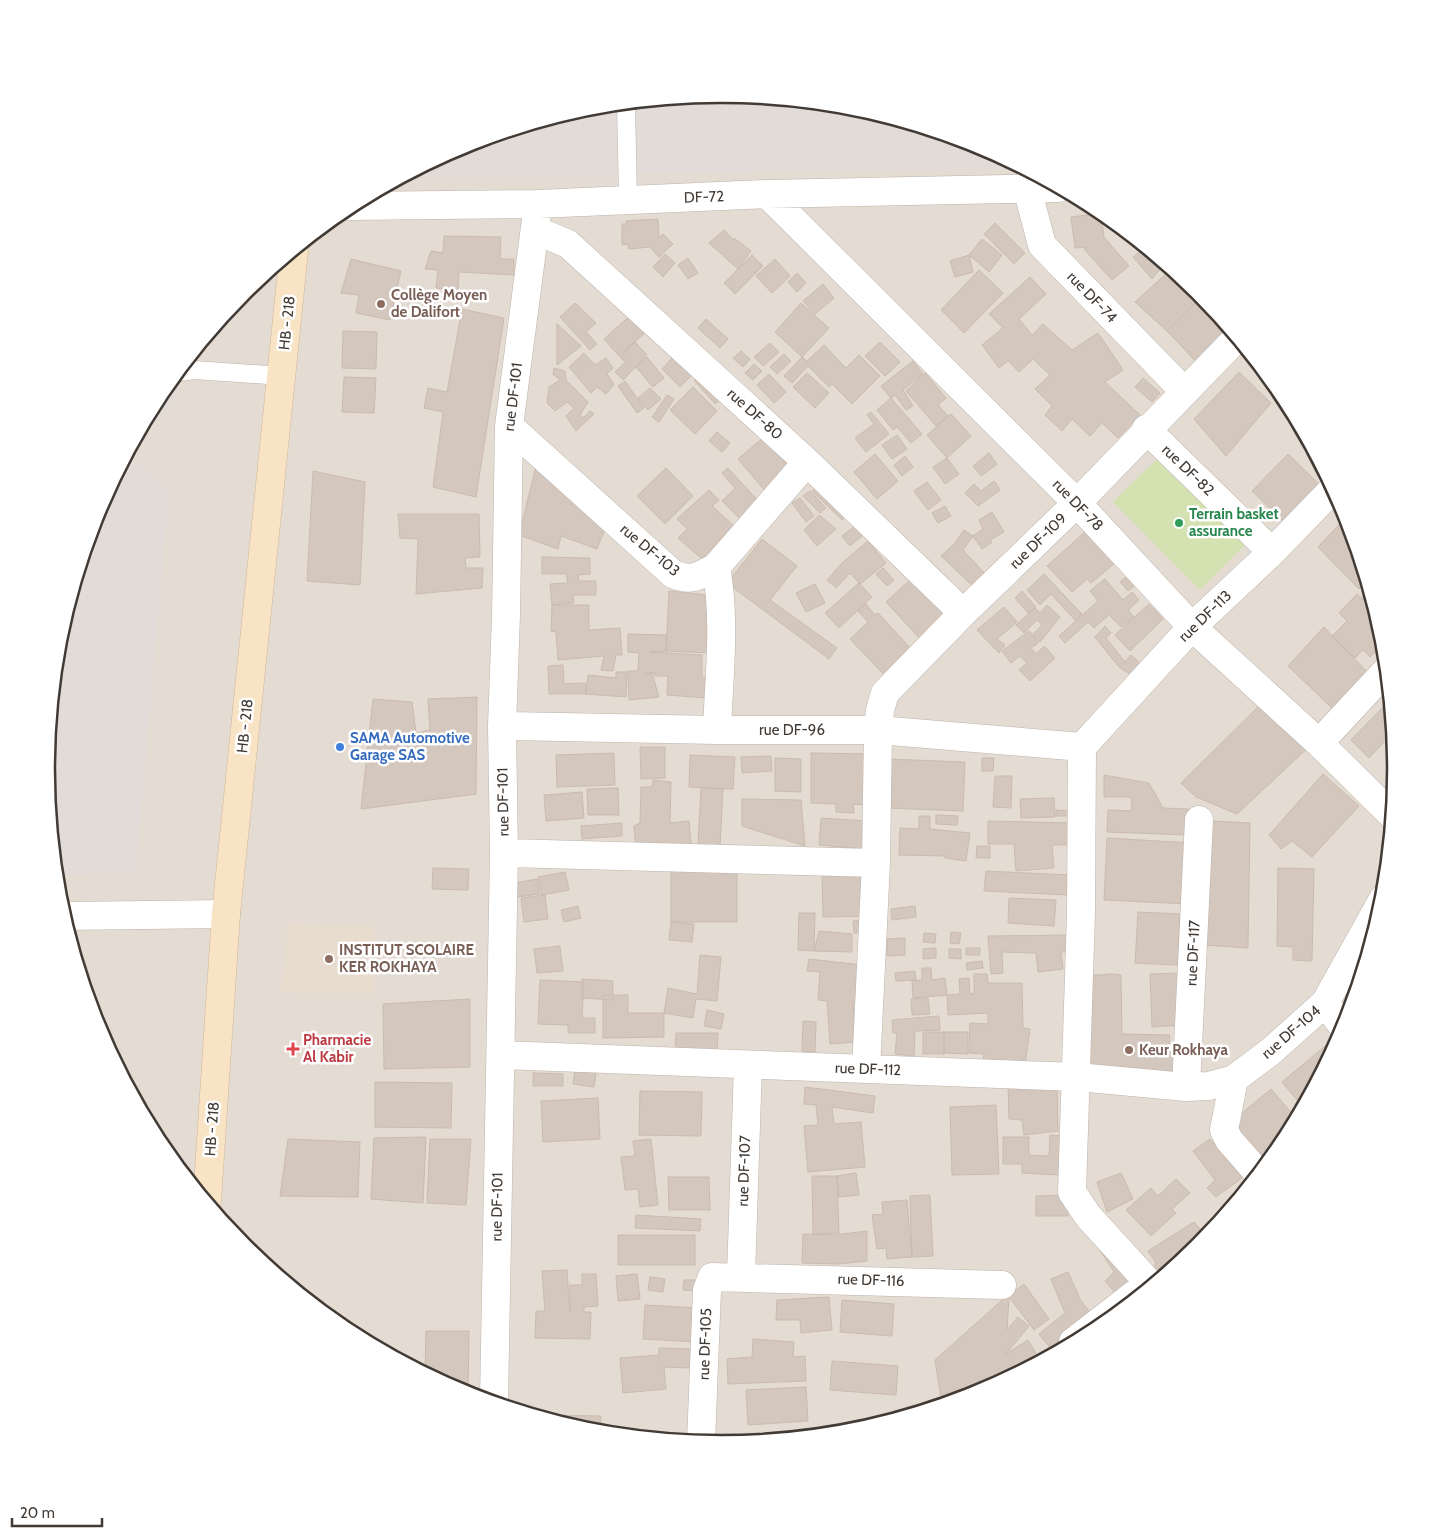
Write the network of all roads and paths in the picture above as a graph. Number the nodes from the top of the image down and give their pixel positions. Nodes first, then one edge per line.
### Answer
1 (626, 110) edge
2 (1027, 180) edge
3 (767, 194) junction
4 (628, 200) junction
5 (364, 207) edge
6 (536, 217) junction
7 (293, 259) edge
8 (1232, 342) edge
9 (188, 371) edge
10 (282, 376) junction
11 (1184, 391) junction
12 (509, 426) junction
13 (1146, 430) junction
14 (807, 462) junction
15 (1327, 495) edge
16 (1077, 503) junction
17 (1272, 552) junction
18 (716, 567) junction
19 (964, 613) junction
20 (1192, 627) junction
21 (1380, 678) edge
22 (502, 726) junction
23 (717, 730) junction
24 (878, 730) junction
25 (1318, 743) junction
26 (1082, 747) junction
27 (1386, 809) edge
28 (1199, 820) dead end
29 (504, 853) junction
30 (876, 862) junction
31 (226, 914) junction
32 (72, 916) edge
33 (1366, 931) edge
34 (1325, 1003) junction
35 (1338, 1020) edge
36 (500, 1055) junction
37 (748, 1065) junction
38 (866, 1069) junction
39 (1077, 1076) junction
40 (1234, 1079) junction
41 (1186, 1087) junction
42 (1254, 1168) edge
43 (208, 1192) edge
44 (740, 1276) junction
45 (1147, 1280) edge
46 (1002, 1285) dead end
47 (494, 1395) edge
48 (702, 1435) edge

1 - 4 lane
2 - 3 street, DF-72 / DF-72
2 - 11 street, rue DF-74
3 - 4 street, DF-72 / DF-72
3 - 16 street, rue DF-78
4 - 6 street, DF-72 / DF-72
5 - 6 street, DF-72 / DF-72
6 - 12 street, rue DF-101
6 - 14 street, rue DF-80
7 - 10 main road, HB - 218
8 - 11 street, rue DF-109
9 - 10 lane
10 - 31 main road, HB - 218
11 - 13 street, rue DF-109
12 - 18 street, rue DF-103
12 - 22 street, rue DF-101
13 - 16 street, rue DF-109
13 - 17 street, rue DF-82
14 - 18 street, rue DF-103
14 - 19 street, rue DF-80
15 - 17 street, rue DF-113
16 - 19 street, rue DF-109
16 - 20 street, rue DF-78
17 - 20 street, rue DF-113
18 - 23 street
19 - 24 street, rue DF-109
20 - 25 street, rue DF-78
20 - 26 street, rue DF-113
21 - 25 street
22 - 23 street, rue DF-96
22 - 29 street, rue DF-101
23 - 24 street, rue DF-96
24 - 26 street, rue DF-96
24 - 30 street
25 - 27 street, rue DF-78
26 - 39 street
28 - 41 street, rue DF-117
29 - 30 street
29 - 36 street, rue DF-101
30 - 38 street
31 - 32 street
31 - 43 main road, HB - 218
33 - 34 street, rue DF-104
34 - 35 street
34 - 40 street, rue DF-104
36 - 37 street, rue DF-112
36 - 47 street, rue DF-101
37 - 38 street, rue DF-112
37 - 44 street, rue DF-107
38 - 39 street, rue DF-112
39 - 41 street, rue DF-112
39 - 45 street
40 - 41 street, rue DF-112
40 - 42 street
44 - 46 street, rue DF-116
44 - 48 street, rue DF-105

